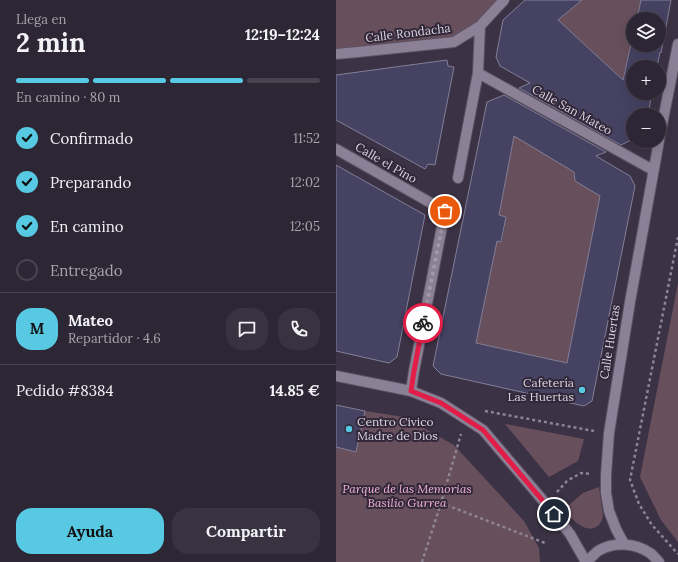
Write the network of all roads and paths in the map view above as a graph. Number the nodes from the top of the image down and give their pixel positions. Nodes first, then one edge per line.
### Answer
1 (504, 0) edge
2 (480, 26) junction
3 (678, 44) edge
4 (336, 54) edge
5 (478, 73) junction
6 (665, 108) edge
7 (657, 148) edge
8 (336, 149) edge
9 (653, 170) junction
10 (458, 178) dead end
11 (678, 237) edge
12 (336, 376) edge
13 (411, 391) junction
14 (479, 410) dead end
15 (465, 418) junction
16 (609, 433) junction
17 (606, 475) junction
18 (440, 503) junction
19 (546, 504) junction
20 (546, 543) dead end
21 (624, 544) junction
22 (678, 554) edge
23 (422, 562) edge
24 (586, 562) edge
25 (659, 562) edge

1 - 2 street, Calle Rondacha
2 - 4 street, Calle Rondacha
2 - 5 street
3 - 6 street, Calle Huertas
5 - 9 street, Calle San Mateo
5 - 10 street
7 - 9 street, Calle Huertas
8 - 13 street, Calle el Pino
9 - 16 street, Calle Huertas
11 - 22 path
12 - 13 street
13 - 15 street
14 - 16 path
15 - 18 path
15 - 19 street
16 - 17 street, Calle Huertas
17 - 19 path
17 - 21 street, Calle Huertas
18 - 20 path
18 - 23 path
19 - 24 street
21 - 24 street
21 - 25 street

